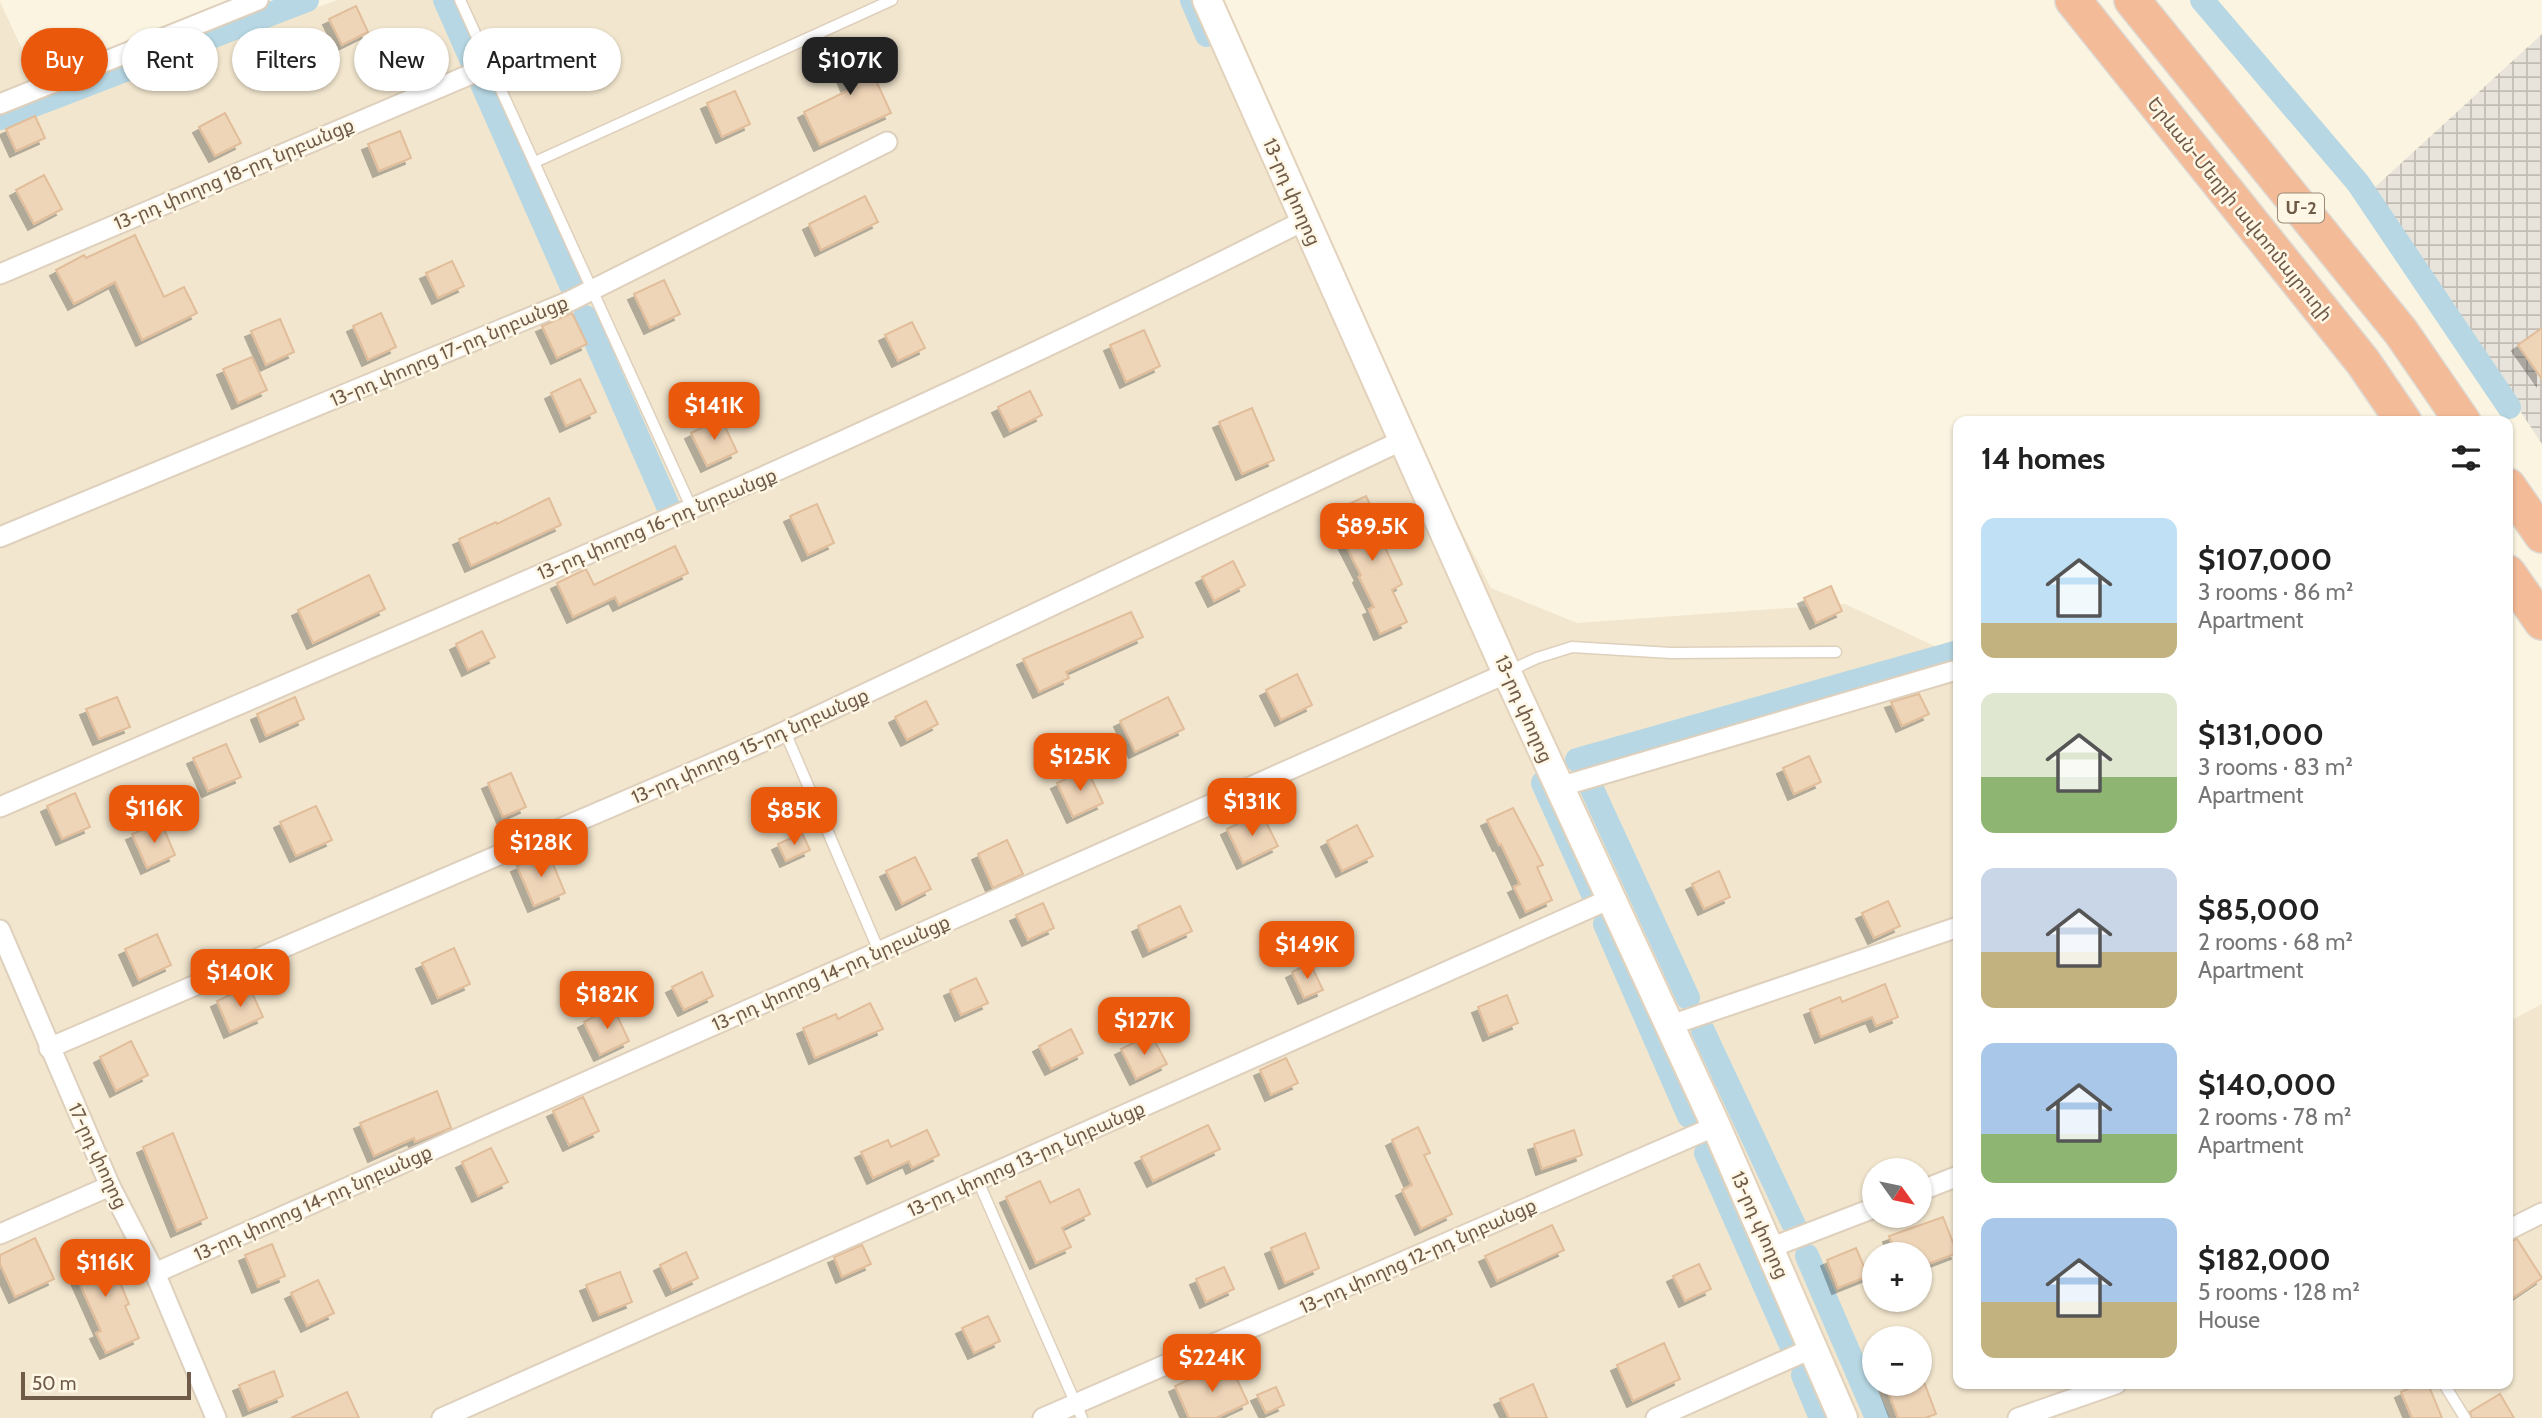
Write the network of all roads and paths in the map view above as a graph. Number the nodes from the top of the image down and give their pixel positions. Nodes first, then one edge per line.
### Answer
1 (258, 0) edge
2 (460, 0) edge
3 (892, 0) edge
4 (1207, 0) edge
5 (2073, 0) edge
6 (2132, 0) edge
7 (463, 78) edge
8 (0, 104) edge
9 (887, 142) dead end
10 (535, 162) junction
11 (1305, 220) junction
12 (0, 274) edge
13 (594, 289) junction
14 (2400, 416) edge
15 (2459, 416) edge
16 (1403, 440) junction
17 (2513, 493) edge
18 (692, 509) junction
19 (2542, 535) edge
20 (0, 537) edge
21 (2513, 580) edge
22 (2542, 622) edge
23 (1836, 652) dead end
24 (1953, 671) dead end
25 (1507, 673) junction
26 (785, 732) junction
27 (1559, 787) junction
28 (0, 807) edge
29 (1610, 899) junction
30 (1953, 929) edge
31 (0, 930) edge
32 (879, 951) junction
33 (1668, 1026) junction
34 (49, 1048) junction
35 (1716, 1126) junction
36 (1953, 1178) edge
37 (978, 1181) junction
38 (110, 1186) junction
39 (1932, 1186) edge
40 (1862, 1213) edge
41 (2542, 1213) edge
42 (2513, 1228) edge
43 (0, 1234) edge
44 (1770, 1248) junction
45 (155, 1273) junction
46 (1813, 1348) junction
47 (2102, 1389) edge
48 (2447, 1389) edge
49 (1079, 1411) edge
50 (216, 1418) edge
51 (442, 1418) edge
52 (1043, 1418) edge
53 (1656, 1418) edge
54 (1843, 1418) edge
55 (2018, 1418) edge
56 (2465, 1418) edge

1 - 8 street
2 - 10 lane
3 - 10 lane
4 - 11 street, 13-րդ փողոց
5 - 14 highway, Երևան-Մեղրի ավտոմայրուղի / Մ-2
6 - 15 highway, Մ-2
7 - 12 street, 13-րդ փողոց 18-րդ նրբանցք
9 - 13 street, 13-րդ փողոց 17-րդ նրբանցք
10 - 13 lane
11 - 16 street, 13-րդ փողոց
11 - 18 street, 13-րդ փողոց 16-րդ նրբանցք
13 - 18 lane
13 - 20 street, 13-րդ փողոց 17-րդ նրբանցք
16 - 25 street, 13-րդ փողոց
16 - 26 street, 13-րդ փողոց 15-րդ նրբանցք
17 - 19 highway
18 - 28 street, 13-րդ փողոց 16-րդ նրբանցք
21 - 22 highway
23 - 25 lane
24 - 27 street
25 - 27 street, 13-րդ փողոց
25 - 32 street, 13-րդ փողոց 14-րդ նրբանցք
26 - 32 lane
26 - 34 street, 13-րդ փողոց 15-րդ նրբանցք
27 - 29 street, 13-րդ փողոց
29 - 33 street, 13-րդ փողոց
29 - 37 street, 13-րդ փողոց 13-րդ նրբանցք
30 - 33 street
31 - 34 street, 17-րդ փողոց
32 - 45 street, 13-րդ փողոց 14-րդ նրբանցք
33 - 35 street, 13-րդ փողոց
34 - 38 street, 17-րդ փողոց
35 - 44 street, 13-րդ փողոց
35 - 49 street, 13-րդ փողոց 12-րդ նրբանցք
36 - 39 street
37 - 49 lane
37 - 51 street, 13-րդ փողոց 13-րդ նրբանցք
38 - 43 street
38 - 45 street, 17-րդ փողոց
40 - 44 street
41 - 42 street
44 - 46 street, 13-րդ փողոց
45 - 50 street, 17-րդ փողոց
46 - 53 street
46 - 54 street, 13-րդ փողոց
47 - 55 street
48 - 56 lane
49 - 52 street, 13-րդ փողոց 12-րդ նրբանցք

